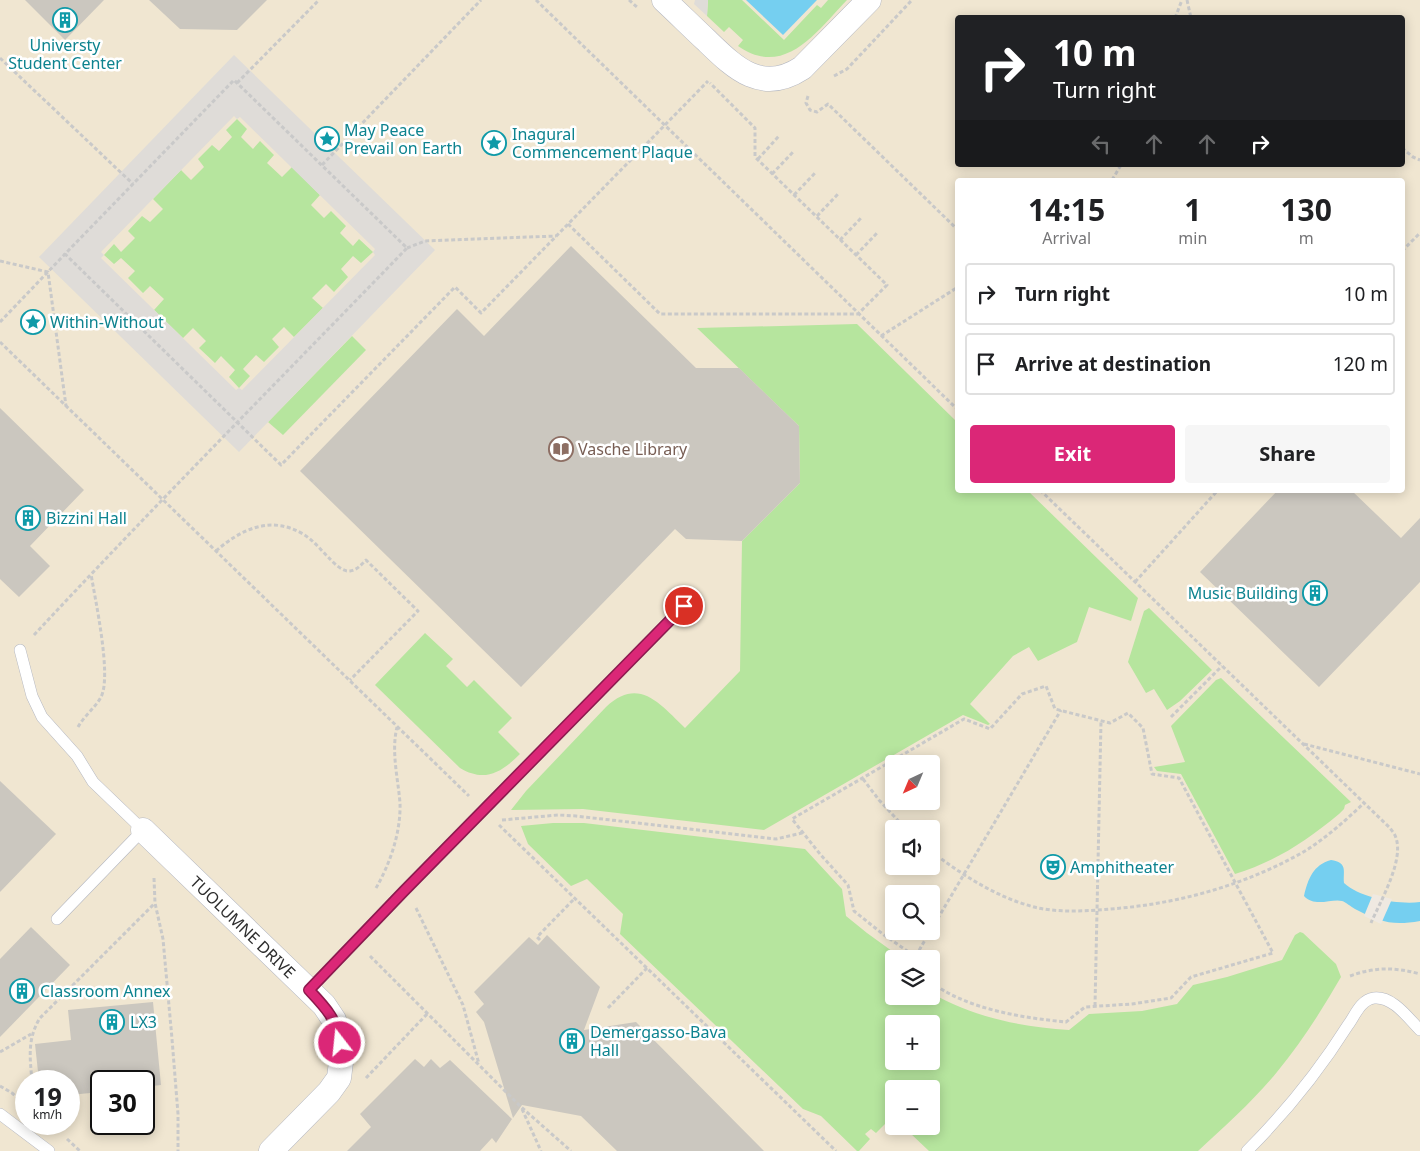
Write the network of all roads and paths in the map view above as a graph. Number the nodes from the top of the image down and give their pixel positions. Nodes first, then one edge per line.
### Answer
1 (319, 0) edge
2 (481, 0) edge
3 (536, 0) edge
4 (664, 0) edge
5 (869, 0) edge
6 (912, 0) edge
7 (1182, 0) edge
8 (1187, 0) edge
9 (1176, 15) edge
10 (1190, 15) edge
11 (0, 58) edge
12 (830, 78) dead end
13 (708, 81) dead end
14 (238, 83) junction
15 (811, 92) dead end
16 (664, 126) junction
17 (756, 134) dead end
18 (779, 136) dead end
19 (1405, 150) edge
20 (794, 151) dead end
21 (758, 159) junction
22 (1420, 160) edge
23 (322, 165) junction
24 (1120, 167) edge
25 (816, 172) dead end
26 (772, 174) junction
27 (1113, 178) edge
28 (133, 184) junction
29 (838, 194) dead end
30 (794, 195) junction
31 (816, 216) junction
32 (862, 217) dead end
33 (568, 224) junction
34 (955, 227) edge
35 (878, 232) dead end
36 (1420, 233) edge
37 (556, 236) junction
38 (840, 240) junction
39 (407, 248) junction
40 (1405, 248) edge
41 (65, 254) junction
42 (856, 255) junction
43 (0, 261) edge
44 (48, 272) junction
45 (955, 289) edge
46 (858, 314) junction
47 (0, 322) edge
48 (882, 336) junction
49 (0, 342) edge
50 (66, 406) junction
51 (955, 407) edge
52 (237, 422) junction
53 (1043, 493) edge
54 (1215, 493) edge
55 (163, 499) junction
56 (216, 551) junction
57 (91, 574) junction
58 (1135, 582) junction
59 (684, 606) dead end
60 (20, 650) joint
61 (1222, 666) junction
62 (350, 680) junction
63 (1060, 710) junction
64 (1171, 717) dead end
65 (1101, 720) junction
66 (397, 726) junction
67 (77, 737) dead end
68 (1302, 744) junction
69 (1420, 774) edge
70 (863, 779) junction
71 (1364, 803) junction
72 (484, 811) junction
73 (898, 820) edge
74 (143, 830) junction
75 (802, 833) junction
76 (940, 858) edge
77 (153, 870) dead end
78 (964, 875) junction
79 (1236, 883) junction
80 (374, 892) dead end
81 (575, 898) junction
82 (155, 903) junction
83 (416, 908) dead end
84 (1097, 910) junction
85 (940, 916) edge
86 (57, 919) dead end
87 (1371, 923) dead end
88 (540, 940) dead end
89 (907, 950) edge
90 (370, 956) dead end
91 (647, 968) junction
92 (1420, 974) edge
93 (1350, 976) dead end
94 (940, 987) edge
95 (309, 990) junction
96 (1095, 1006) junction
97 (608, 1008) dead end
98 (428, 1013) junction
99 (1420, 1030) edge
100 (31, 1034) junction
101 (0, 1052) edge
102 (479, 1065) junction
103 (31, 1070) edge
104 (362, 1083) dead end
105 (0, 1086) edge
106 (15, 1096) edge
107 (520, 1106) junction
108 (0, 1114) edge
109 (832, 1147) junction
110 (49, 1151) edge
111 (178, 1151) edge
112 (271, 1151) edge
113 (541, 1151) edge
114 (571, 1151) edge
115 (828, 1151) edge
116 (836, 1151) edge
117 (1246, 1151) edge

1 - 14 path
2 - 23 path
3 - 16 path
4 - 5 street
6 - 12 path
7 - 9 path
8 - 10 path
11 - 28 path
13 - 16 path
14 - 23 path
14 - 28 path
15 - 34 path
16 - 33 path
16 - 46 path
17 - 21 path
18 - 21 path
19 - 22 path
20 - 26 path
21 - 26 path
23 - 39 path
24 - 27 path
25 - 30 path
26 - 30 path
28 - 41 path
29 - 31 path
30 - 31 path
31 - 38 path
32 - 38 path
33 - 37 path
33 - 46 path
35 - 42 path
36 - 40 path
37 - 39 path
37 - 52 path
38 - 42 path
39 - 52 path
41 - 44 path
41 - 52 path
42 - 46 path
43 - 44 path
44 - 47 path
44 - 50 path
45 - 48 path
46 - 48 path
48 - 51 path
49 - 50 path
50 - 55 path
52 - 55 path
53 - 58 path
54 - 58 path
55 - 56 path
55 - 57 path
56 - 62 path
56 - 62 path
57 - 60 path
57 - 67 path
58 - 61 path
59 - 72 lane
60 - 74 lane
61 - 64 path
61 - 68 path
62 - 66 path
63 - 65 path
63 - 70 path
63 - 78 path
65 - 79 path
65 - 84 path
66 - 72 path
66 - 80 path
68 - 69 path
68 - 71 path
70 - 73 path
70 - 75 path
71 - 79 path
71 - 87 path
72 - 95 lane
74 - 86 lane
74 - 95 street, TUOLUMNE DRIVE
75 - 81 path
75 - 89 path
76 - 78 path
77 - 82 path
78 - 84 path
78 - 85 path
79 - 84 path
79 - 96 path
81 - 88 path
81 - 91 path
82 - 100 path
82 - 111 path
83 - 102 path
84 - 96 path
90 - 98 path
91 - 97 path
91 - 109 path
92 - 93 path
94 - 96 path
95 - 112 street, TUOLUMNE DRIVE
98 - 102 path
98 - 104 path
99 - 117 lane
100 - 101 path
100 - 103 path
102 - 107 path
105 - 106 path
107 - 113 path
107 - 114 path
108 - 110 lane
109 - 115 path
109 - 116 path

